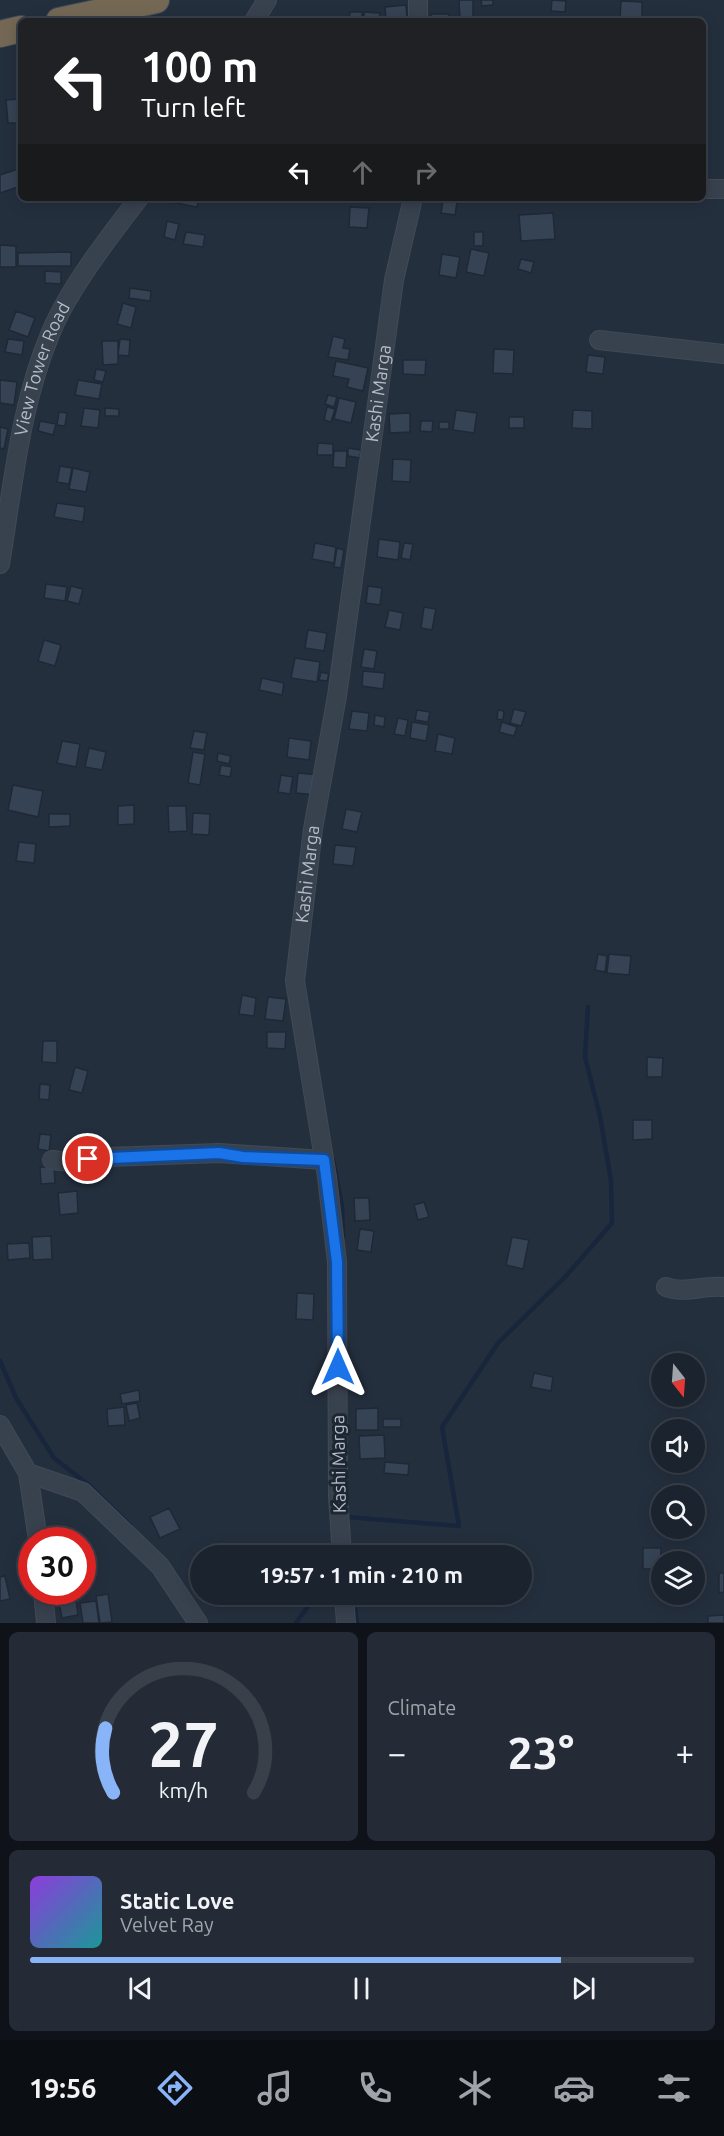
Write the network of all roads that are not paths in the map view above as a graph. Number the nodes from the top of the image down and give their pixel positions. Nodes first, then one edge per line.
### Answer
1 (156, 0) edge
2 (267, 0) edge
3 (418, 0) edge
4 (73, 18) edge
5 (256, 18) edge
6 (418, 18) edge
7 (18, 30) edge
8 (0, 34) edge
9 (706, 189) edge
10 (724, 189) edge
11 (137, 201) edge
12 (412, 201) edge
13 (599, 340) dead end
14 (724, 354) edge
15 (0, 564) edge
16 (52, 1160) dead end
17 (324, 1160) junction
18 (666, 1287) dead end
19 (724, 1287) edge
20 (0, 1425) edge
21 (28, 1473) junction
22 (36, 1527) edge
23 (341, 1545) edge
24 (44, 1605) edge
25 (345, 1605) edge
26 (46, 1623) edge
27 (198, 1623) edge
28 (346, 1623) edge

1 - 4 highway
2 - 5 street
3 - 6 street
7 - 8 highway
9 - 10 street
11 - 15 street, View Tower Road
12 - 17 street, Kashi Marga
13 - 14 street
16 - 17 street
17 - 23 street, Kashi Marga
18 - 19 street
20 - 21 street
21 - 22 street
21 - 27 street
24 - 26 street
25 - 28 street

